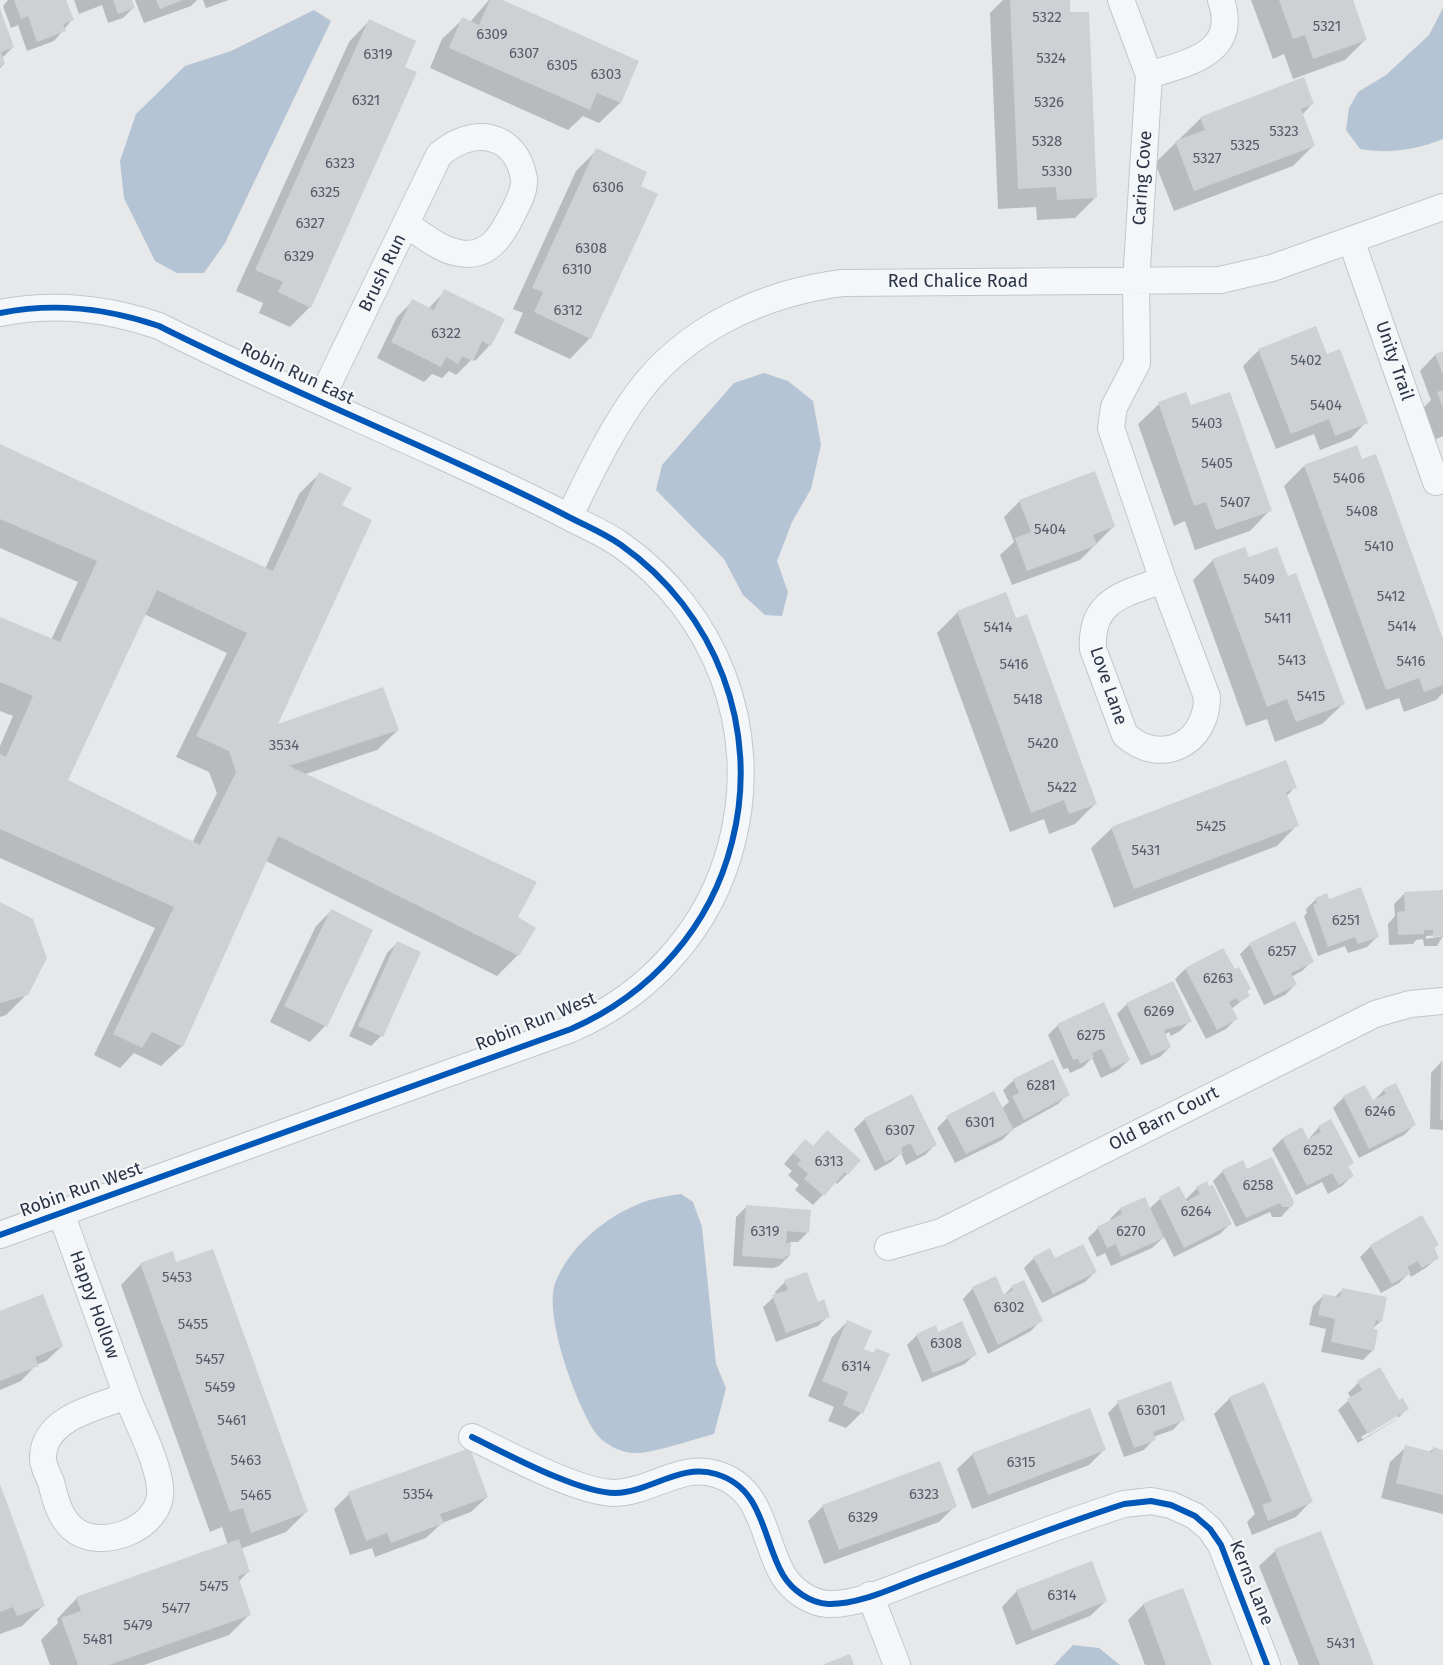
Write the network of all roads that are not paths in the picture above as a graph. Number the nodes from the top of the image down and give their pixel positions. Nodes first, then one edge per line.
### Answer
1 (1121, 0) edge
2 (1221, 0) edge
3 (1149, 75) junction
4 (1443, 207) edge
5 (407, 225) junction
6 (1351, 240) junction
7 (1136, 282) junction
8 (0, 313) edge
9 (320, 401) junction
10 (1441, 487) edge
11 (569, 517) junction
12 (1163, 580) junction
13 (1443, 1001) edge
14 (61, 1213) junction
15 (0, 1235) edge
16 (888, 1247) dead end
17 (127, 1396) junction
18 (472, 1437) dead end
19 (870, 1595) junction
20 (897, 1665) edge
21 (1267, 1665) edge

1 - 3 street, Caring Cove
2 - 3 street
3 - 7 street, Caring Cove
4 - 6 street, Red Chalice Road
5 - 5 street, Brush Run
5 - 9 street, Brush Run
6 - 7 street, Red Chalice Road
6 - 10 street, Unity Trail
7 - 11 street, Red Chalice Road
7 - 12 street, Love Lane
8 - 9 street, Robin Run East
9 - 11 street, Robin Run East
11 - 14 street, Robin Run West
12 - 12 street, Love Lane
13 - 16 street, Old Barn Court
14 - 15 street, Robin Run West
14 - 17 street, Happy Hollow
17 - 17 street, Happy Hollow
18 - 19 street, Kerns Lane
19 - 20 street
19 - 21 street, Kerns Lane

